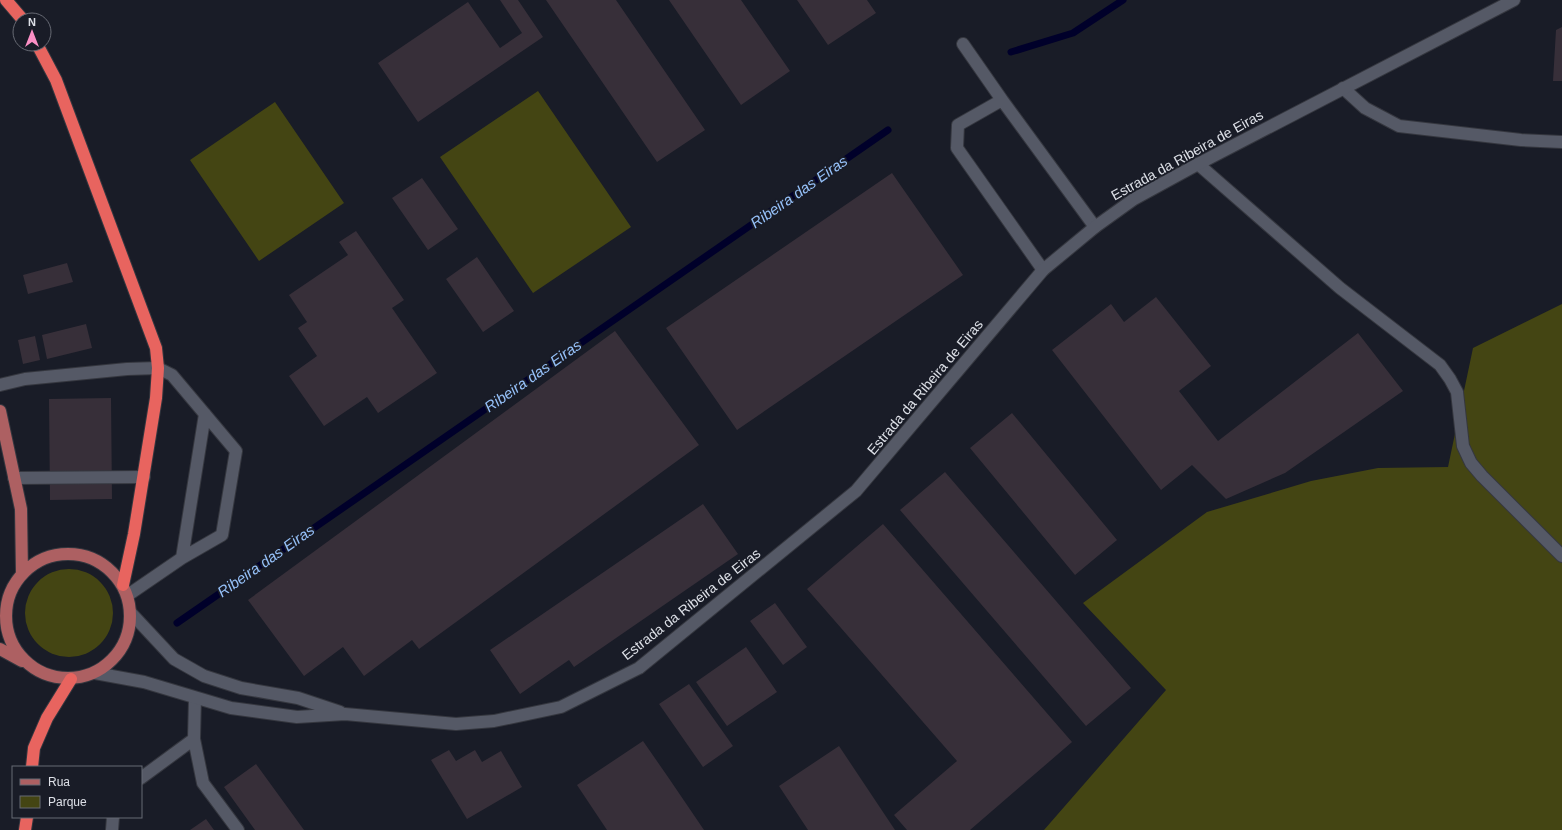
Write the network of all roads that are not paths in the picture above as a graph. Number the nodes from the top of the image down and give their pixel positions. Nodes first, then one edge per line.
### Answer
1 (1514, 0) edge
2 (6, 1) edge
3 (16, 12) edge
4 (963, 44) dead end
5 (41, 52) edge
6 (1343, 88) junction
7 (1002, 100) junction
8 (1562, 142) edge
9 (1198, 164) junction
10 (1095, 227) junction
11 (1043, 270) junction
12 (158, 368) junction
13 (0, 385) edge
14 (0, 411) edge
15 (205, 414) junction
16 (144, 477) junction
17 (14, 478) junction
18 (1562, 556) edge
19 (182, 558) junction
20 (22, 574) junction
21 (125, 590) junction
22 (4, 597) edge
23 (131, 613) junction
24 (0, 649) edge
25 (26, 663) junction
26 (95, 673) junction
27 (71, 679) junction
28 (194, 698) junction
29 (345, 714) junction
30 (194, 739) junction
31 (32, 766) edge
32 (142, 777) edge
33 (27, 818) edge
34 (113, 818) edge
35 (25, 830) edge
36 (112, 830) edge
37 (238, 830) edge

1 - 6 street, Estrada da Ribeira de Eiras
2 - 3 highway
4 - 7 street
5 - 12 highway
6 - 8 street
6 - 9 street, Estrada da Ribeira de Eiras
7 - 10 street
7 - 11 street
9 - 10 street, Estrada da Ribeira de Eiras
9 - 18 street
10 - 11 street, Estrada da Ribeira de Eiras
11 - 29 street, Estrada da Ribeira de Eiras
12 - 13 street
12 - 15 street
12 - 16 highway
14 - 17 main road
15 - 19 street
15 - 19 street
16 - 17 street
16 - 21 highway
17 - 20 main road
19 - 21 street
20 - 21 main road
20 - 22 main road
21 - 23 main road
22 - 25 main road
23 - 26 main road
23 - 29 street, Estrada da Ribeira de Eiras
24 - 25 main road
25 - 27 main road
26 - 27 main road
26 - 28 street, Estrada da Ribeira de Eiras
27 - 31 highway
28 - 29 street, Estrada da Ribeira de Eiras
28 - 30 street
30 - 32 street
30 - 37 street
33 - 35 highway
34 - 36 street

